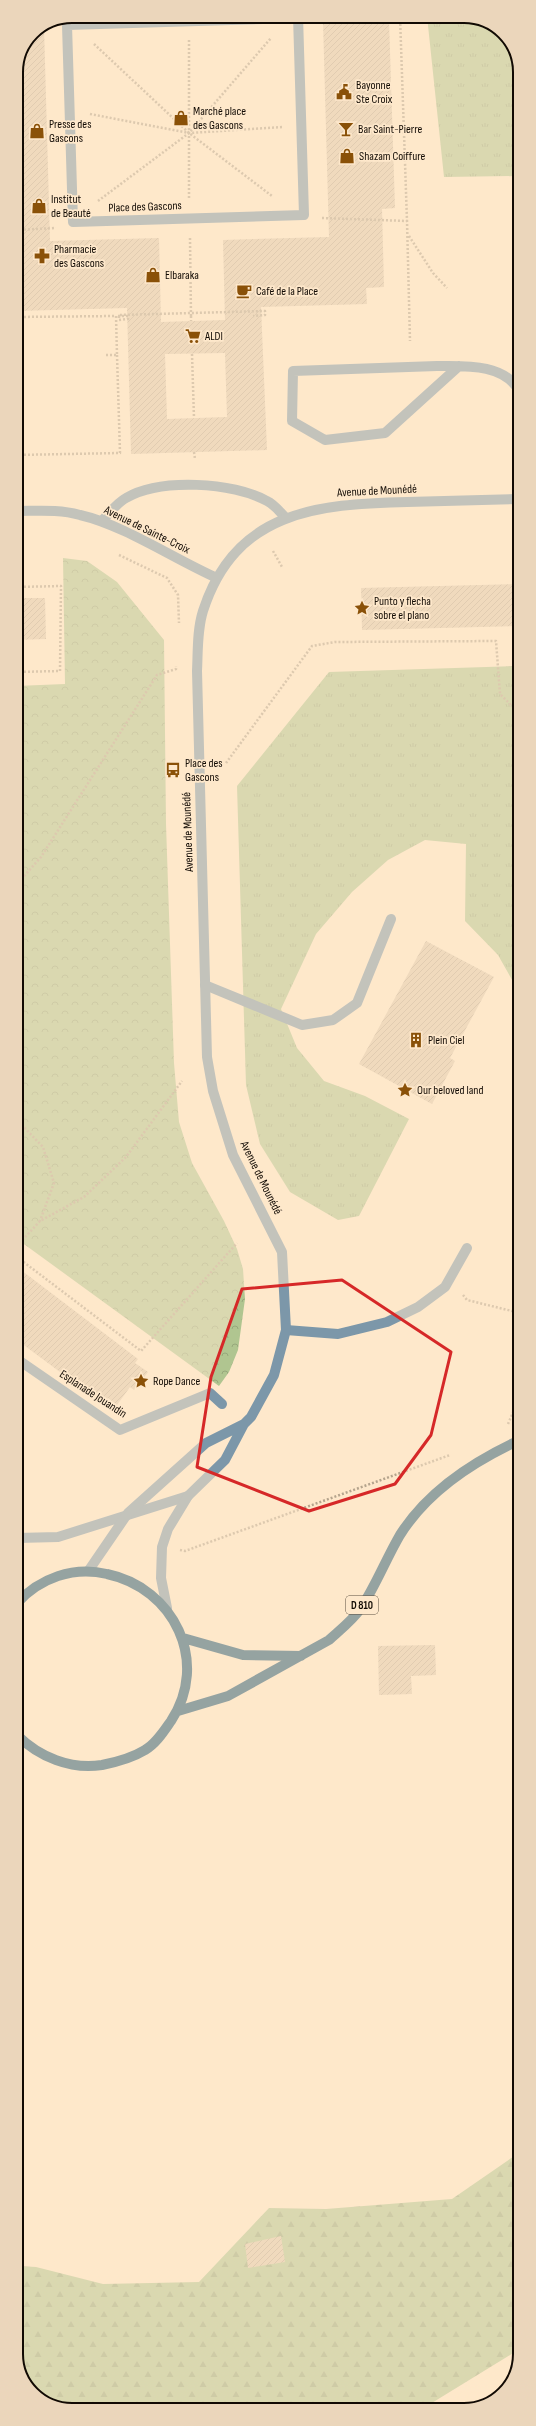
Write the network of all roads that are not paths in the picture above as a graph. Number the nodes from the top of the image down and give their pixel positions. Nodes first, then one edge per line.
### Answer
1 (148, 23) edge
2 (298, 23) edge
3 (458, 366) junction
4 (513, 381) edge
5 (513, 499) edge
6 (23, 511) edge
7 (285, 517) junction
8 (102, 521) junction
9 (217, 578) junction
10 (391, 919) dead end
11 (205, 985) junction
12 (467, 1248) dead end
13 (286, 1330) junction
14 (23, 1363) edge
15 (222, 1404) dead end
16 (244, 1424) junction
17 (513, 1444) edge
18 (188, 1496) junction
19 (128, 1514) junction
20 (23, 1538) edge
21 (89, 1570) junction
22 (23, 1596) edge
23 (167, 1608) junction
24 (183, 1638) junction
25 (301, 1656) junction
26 (178, 1711) junction
27 (23, 1741) edge

1 - 2 street, Place des Gascons
3 - 3 street
3 - 4 street
5 - 7 street, Avenue de Mounédé
6 - 8 street, Avenue de Sainte-Croix
7 - 8 street
7 - 9 street, Avenue de Mounédé
8 - 9 street, Avenue de Sainte-Croix
9 - 11 street, Avenue de Mounédé
10 - 11 street
11 - 13 street, Avenue de Mounédé
12 - 13 street
13 - 16 street, Avenue de Mounédé
14 - 15 street, Esplanade Jouandin
16 - 18 street, Avenue de Mounédé
16 - 19 street, Avenue de Mounédé
17 - 25 main road, D 810
18 - 19 street
18 - 23 street, Avenue de Mounédé
19 - 20 street
19 - 21 street, Avenue de Mounédé
21 - 22 main road
21 - 23 main road
23 - 24 main road
24 - 25 main road
24 - 26 main road
25 - 26 main road, D 810
26 - 27 main road

